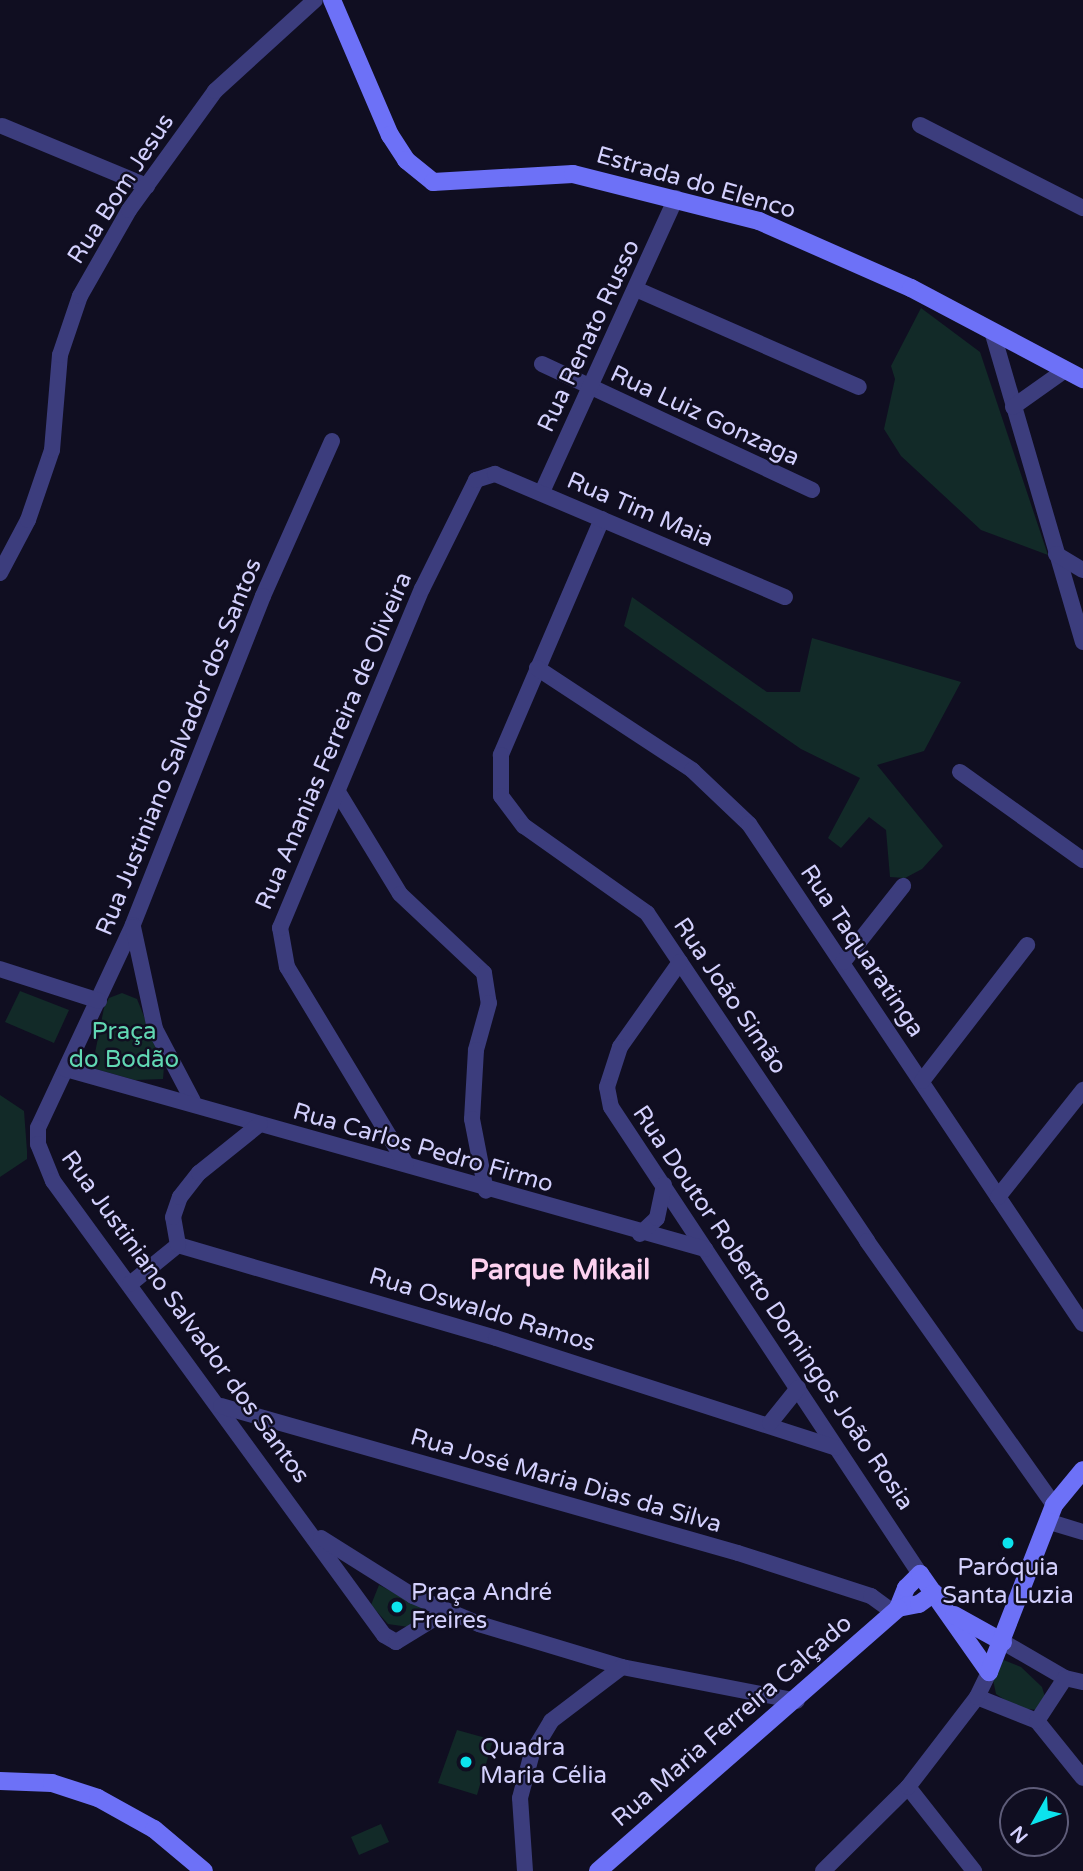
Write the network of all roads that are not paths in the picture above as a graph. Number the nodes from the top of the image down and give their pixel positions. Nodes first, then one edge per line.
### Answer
1 (315, 0) edge
2 (332, 0) edge
3 (920, 125) dead end
4 (2, 126) dead end
5 (146, 186) junction
6 (676, 198) junction
7 (1083, 208) edge
8 (638, 290) junction
9 (992, 331) junction
10 (542, 364) dead end
11 (1065, 370) junction
12 (1083, 379) edge
13 (859, 387) dead end
14 (590, 388) junction
15 (1013, 407) junction
16 (332, 440) dead end
17 (476, 480) joint
18 (812, 490) dead end
19 (542, 492) junction
20 (602, 519) junction
21 (1056, 554) junction
22 (1083, 570) edge
23 (0, 573) edge
24 (786, 597) dead end
25 (1078, 609) edge
26 (1083, 642) edge
27 (537, 668) junction
28 (960, 772) dead end
29 (338, 792) junction
30 (1083, 860) edge
31 (903, 886) dead end
32 (133, 925) junction
33 (1027, 945) dead end
34 (680, 962) junction
35 (843, 962) junction
36 (0, 969) edge
37 (99, 1001) junction
38 (66, 1069) junction
39 (922, 1080) junction
40 (1082, 1093) edge
41 (193, 1101) junction
42 (260, 1124) junction
43 (406, 1164) junction
44 (664, 1185) junction
45 (486, 1191) junction
46 (998, 1197) junction
47 (640, 1234) junction
48 (178, 1245) junction
49 (705, 1249) junction
50 (130, 1284) junction
51 (1083, 1324) edge
52 (798, 1388) junction
53 (221, 1406) junction
54 (770, 1423) junction
55 (836, 1448) junction
56 (1083, 1470) edge
57 (1052, 1514) junction
58 (1083, 1532) edge
59 (314, 1533) junction
60 (920, 1574) junction
61 (934, 1593) junction
62 (895, 1610) junction
63 (445, 1612) junction
64 (951, 1613) junction
65 (1003, 1643) junction
66 (621, 1667) junction
67 (989, 1672) junction
68 (1065, 1678) junction
69 (1083, 1682) edge
70 (977, 1697) junction
71 (797, 1701) junction
72 (1037, 1721) junction
73 (1083, 1777) edge
74 (0, 1781) edge
75 (908, 1787) junction
76 (204, 1871) edge
77 (524, 1871) edge
78 (598, 1871) edge
79 (823, 1871) edge
80 (974, 1871) edge

1 - 5 street, Rua Bom Jesus
2 - 6 street, Estrada do Elenco
3 - 7 street
4 - 5 street
5 - 23 street, Rua Bom Jesus
6 - 8 street, Rua Renato Russo
6 - 9 street, Estrada do Elenco
8 - 13 street
8 - 14 street, Rua Renato Russo
9 - 11 street, Estrada do Elenco
9 - 15 street
10 - 14 street, Rua Luiz Gonzaga
11 - 12 street, Estrada do Elenco
11 - 15 street
14 - 18 street, Rua Luiz Gonzaga
14 - 19 street, Rua Renato Russo
15 - 21 street
16 - 32 street, Rua Justiniano Salvador dos Santos
17 - 19 street, Rua Tim Maia
17 - 29 street, Rua Ananias Ferreira de Oliveira
19 - 20 street, Rua Tim Maia
20 - 24 street, Rua Tim Maia
20 - 27 street, Rua João Simão
21 - 22 street
21 - 25 street
25 - 26 street
27 - 34 street, Rua João Simão
27 - 35 street, Rua Taquaratinga
28 - 30 street
29 - 43 street, Rua Ananias Ferreira de Oliveira
29 - 45 street
31 - 35 street
32 - 37 street, Rua Justiniano Salvador dos Santos
32 - 41 street
33 - 39 street
34 - 44 street, Rua Doutor Roberto Domingos João Rosia
34 - 57 street, Rua João Simão
35 - 39 street, Rua Taquaratinga
36 - 37 street
37 - 38 street, Rua Justiniano Salvador dos Santos
38 - 41 street, Rua Carlos Pedro Firmo
38 - 50 street, Rua Justiniano Salvador dos Santos
39 - 46 street, Rua Taquaratinga
40 - 46 street
41 - 42 street, Rua Carlos Pedro Firmo
42 - 43 street, Rua Carlos Pedro Firmo
42 - 48 street
43 - 45 street, Rua Carlos Pedro Firmo
44 - 47 street
44 - 49 street, Rua Doutor Roberto Domingos João Rosia
45 - 47 street, Rua Carlos Pedro Firmo
46 - 51 street, Rua Taquaratinga
47 - 49 street, Rua Carlos Pedro Firmo
48 - 50 street
48 - 54 street, Rua Oswaldo Ramos
49 - 52 street, Rua Doutor Roberto Domingos João Rosia
50 - 53 street, Rua Justiniano Salvador dos Santos
52 - 54 street
52 - 55 street, Rua Doutor Roberto Domingos João Rosia
53 - 59 street, Rua Justiniano Salvador dos Santos
53 - 62 street, Rua José Maria Dias da Silva
54 - 55 street, Rua Oswaldo Ramos
55 - 60 street, Rua Doutor Roberto Domingos João Rosia
56 - 57 street
57 - 58 street
57 - 65 street
59 - 63 street
59 - 63 street, Rua Justiniano Salvador dos Santos
60 - 61 street, Rua Doutor Roberto Domingos João Rosia
60 - 62 street
61 - 62 street
61 - 64 street, Rua Doutor Roberto Domingos João Rosia
62 - 71 street, Rua Maria Ferreira Calçado
63 - 66 street
64 - 65 street
64 - 67 street, Rua Doutor Roberto Domingos João Rosia
65 - 67 street
65 - 68 street
66 - 71 street
66 - 77 street
67 - 70 street
68 - 69 street
68 - 72 street
70 - 72 street
70 - 75 street
71 - 78 street, Rua Maria Ferreira Calçado
72 - 73 street
74 - 76 street
75 - 79 street
75 - 80 street

